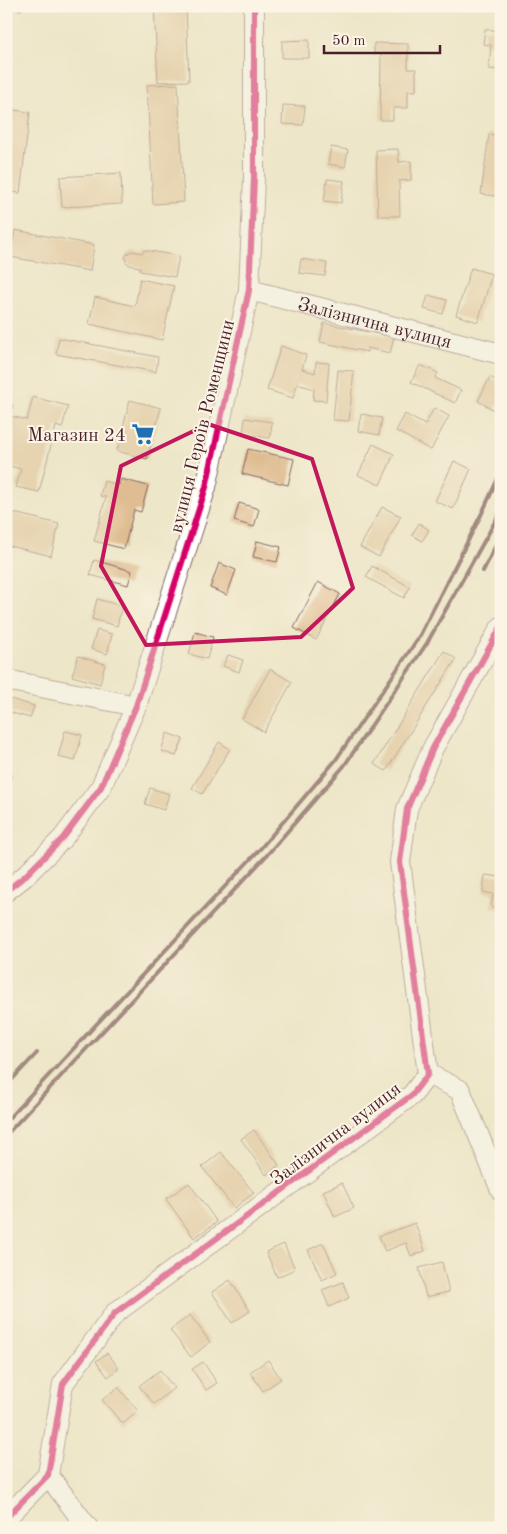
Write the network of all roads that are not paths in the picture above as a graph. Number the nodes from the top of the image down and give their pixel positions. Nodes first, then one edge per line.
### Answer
1 (254, 6) edge
2 (249, 290) junction
3 (501, 354) edge
4 (501, 627) edge
5 (6, 680) edge
6 (136, 706) junction
7 (6, 891) edge
8 (428, 1074) junction
9 (501, 1190) edge
10 (48, 1475) junction
11 (6, 1518) edge
12 (88, 1528) edge

1 - 2 street, вулиця Героїв Роменщини
2 - 3 street, Залізнична вулиця
2 - 6 street, вулиця Героїв Роменщини
4 - 8 street
5 - 6 street
6 - 7 street, вулиця Героїв Роменщини
8 - 9 street
8 - 10 street, Залізнична вулиця
10 - 11 street
10 - 12 street

